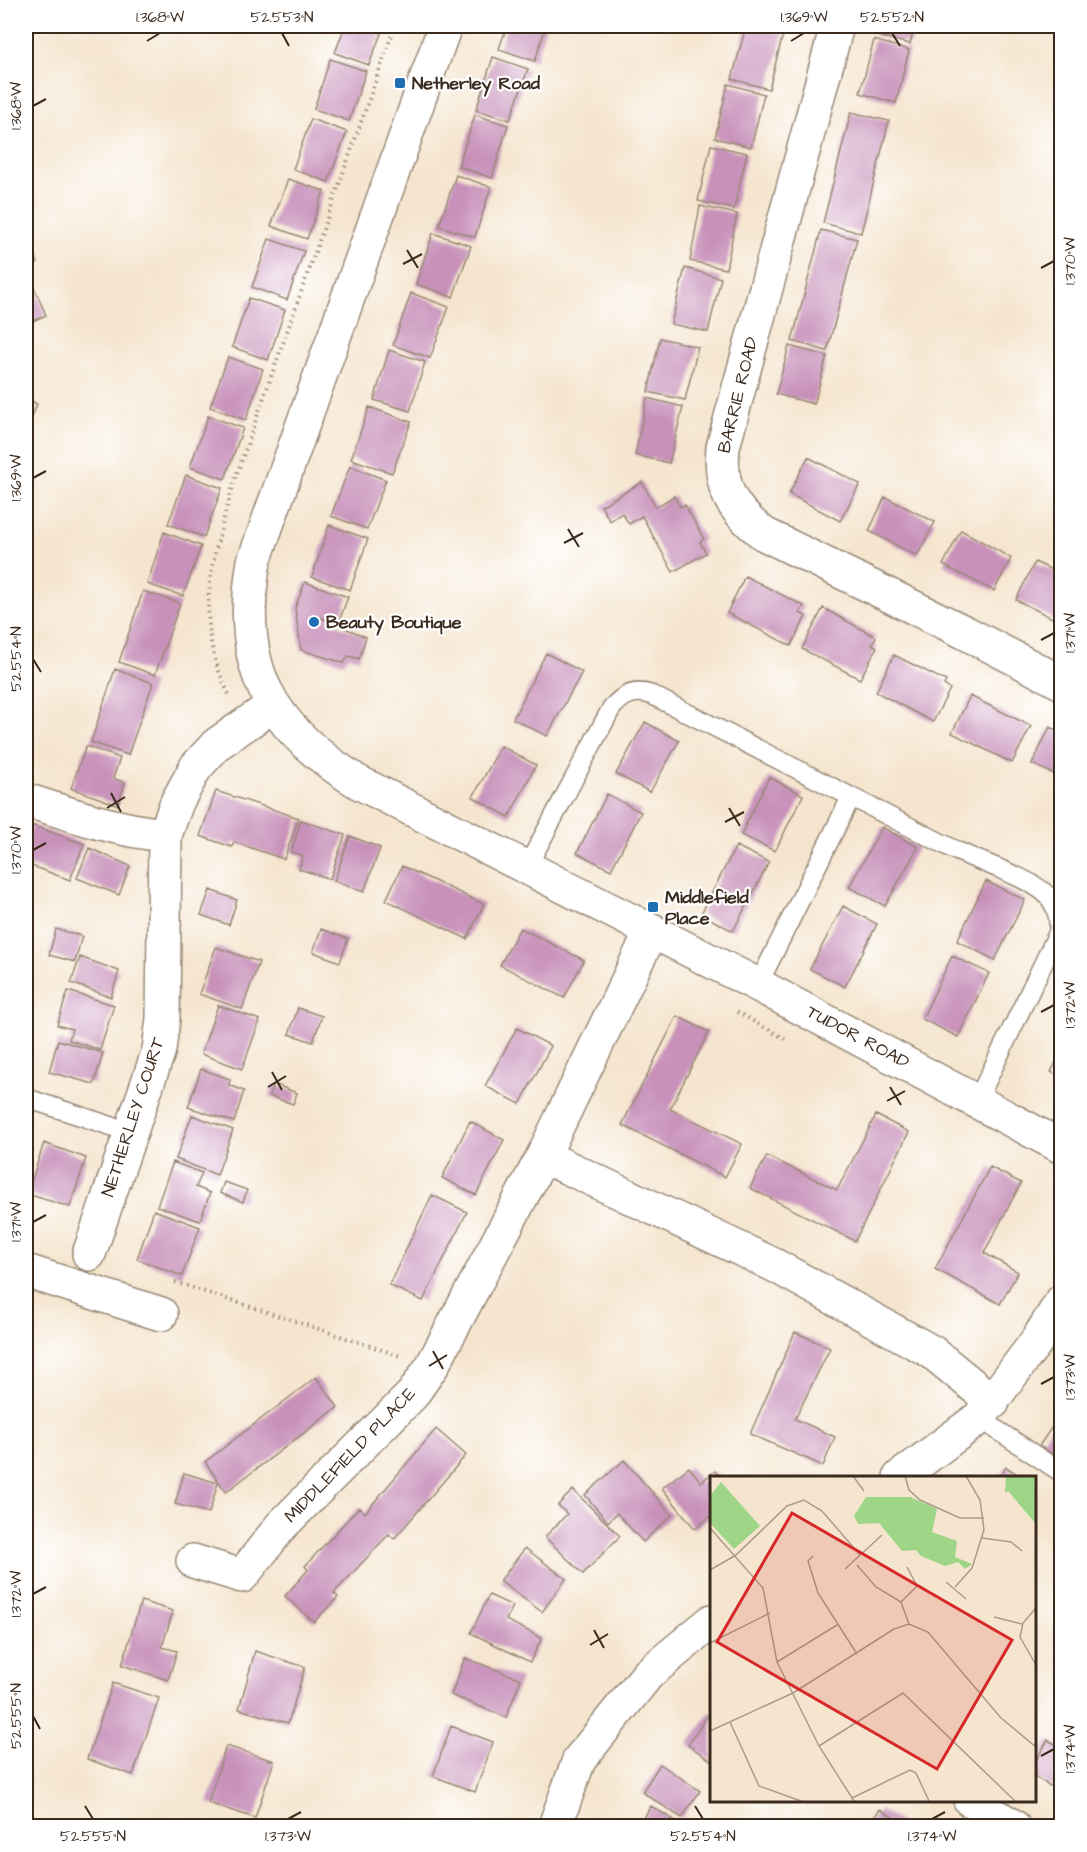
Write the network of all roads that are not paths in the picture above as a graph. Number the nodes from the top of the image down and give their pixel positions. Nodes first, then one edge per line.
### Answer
1 (445, 26) edge
2 (837, 26) edge
3 (1062, 683) edge
4 (259, 715) junction
5 (851, 797) junction
6 (26, 800) edge
7 (165, 835) junction
8 (527, 867) junction
9 (652, 930) junction
10 (758, 985) junction
11 (26, 1098) edge
12 (978, 1101) junction
13 (129, 1131) junction
14 (1062, 1147) edge
15 (543, 1156) junction
16 (89, 1254) road end
17 (26, 1271) edge
18 (1062, 1301) edge
19 (161, 1314) dead end
20 (986, 1410) junction
21 (1062, 1473) edge
22 (901, 1476) edge
23 (193, 1561) dead end
24 (710, 1625) edge
25 (972, 1801) edge
26 (555, 1827) edge
27 (1013, 1827) edge

1 - 4 street
2 - 3 street, BARRIE ROAD
4 - 7 street
4 - 8 street, TUDOR ROAD
5 - 8 lane
5 - 10 lane
5 - 12 lane
6 - 7 street
7 - 13 street, NETHERLEY COURT
8 - 9 street, TUDOR ROAD
9 - 10 street, TUDOR ROAD
9 - 15 street, MIDDLEFIELD PLACE
10 - 12 street, TUDOR ROAD
11 - 13 lane
12 - 14 street, TUDOR ROAD
13 - 16 street, NETHERLEY COURT
15 - 20 street
15 - 23 street, MIDDLEFIELD PLACE
17 - 19 street
18 - 20 street
20 - 21 lane
20 - 22 street
24 - 26 street
25 - 27 street

